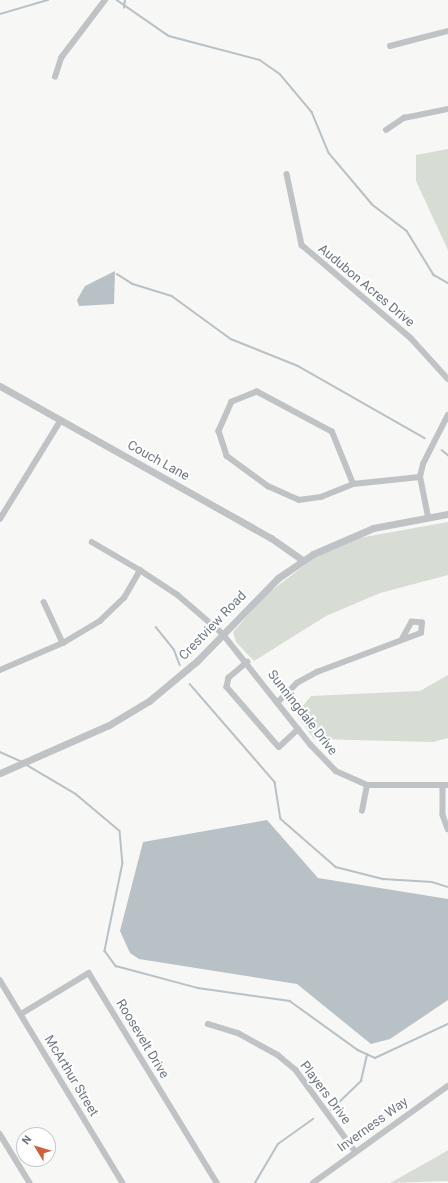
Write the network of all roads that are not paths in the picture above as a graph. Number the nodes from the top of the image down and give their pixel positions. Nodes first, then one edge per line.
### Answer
1 (105, 0) edge
2 (448, 31) edge
3 (390, 46) dead end
4 (55, 77) dead end
5 (448, 108) edge
6 (386, 130) dead end
7 (287, 174) dead end
8 (448, 380) edge
9 (0, 386) edge
10 (448, 415) edge
11 (61, 420) junction
12 (420, 477) junction
13 (353, 484) junction
14 (448, 514) edge
15 (428, 517) junction
16 (0, 519) edge
17 (92, 542) dead end
18 (302, 560) junction
19 (140, 570) junction
20 (44, 602) dead end
21 (223, 634) junction
22 (403, 638) dead end
23 (63, 643) junction
24 (248, 662) junction
25 (0, 670) edge
26 (277, 703) junction
27 (298, 729) junction
28 (0, 773) edge
29 (367, 785) junction
30 (446, 785) edge
31 (362, 811) dead end
32 (448, 829) edge
33 (0, 980) edge
34 (21, 1014) junction
35 (208, 1024) dead end
36 (448, 1086) edge
37 (0, 1134) edge
38 (355, 1151) junction
39 (30, 1183) edge
40 (123, 1183) edge
41 (217, 1183) edge
42 (312, 1183) edge

1 - 4 street
2 - 3 street
5 - 6 street
7 - 8 street, Audubon Acres Drive
9 - 11 street, Couch Lane
10 - 12 street
11 - 16 street
11 - 18 street, Couch Lane
12 - 13 street
12 - 15 street
13 - 13 street
14 - 15 street, Crestview Road
15 - 18 street, Crestview Road
17 - 19 street, Sunningdale Drive
18 - 21 street, Crestview Road
19 - 21 street, Sunningdale Drive
19 - 23 street
20 - 23 street
21 - 24 street, Sunningdale Drive
21 - 28 street, Crestview Road
22 - 26 street
23 - 25 street
24 - 26 street, Sunningdale Drive
24 - 27 street
26 - 27 street, Sunningdale Drive
27 - 29 street, Sunningdale Drive
29 - 30 street, Sunningdale Drive
29 - 31 street
30 - 32 street
33 - 34 street, McArthur Street
34 - 40 street, McArthur Street
34 - 41 street, Roosevelt Drive
35 - 38 street, Players Drive
36 - 38 street, Inverness Way
37 - 39 street
38 - 42 street, Inverness Way

